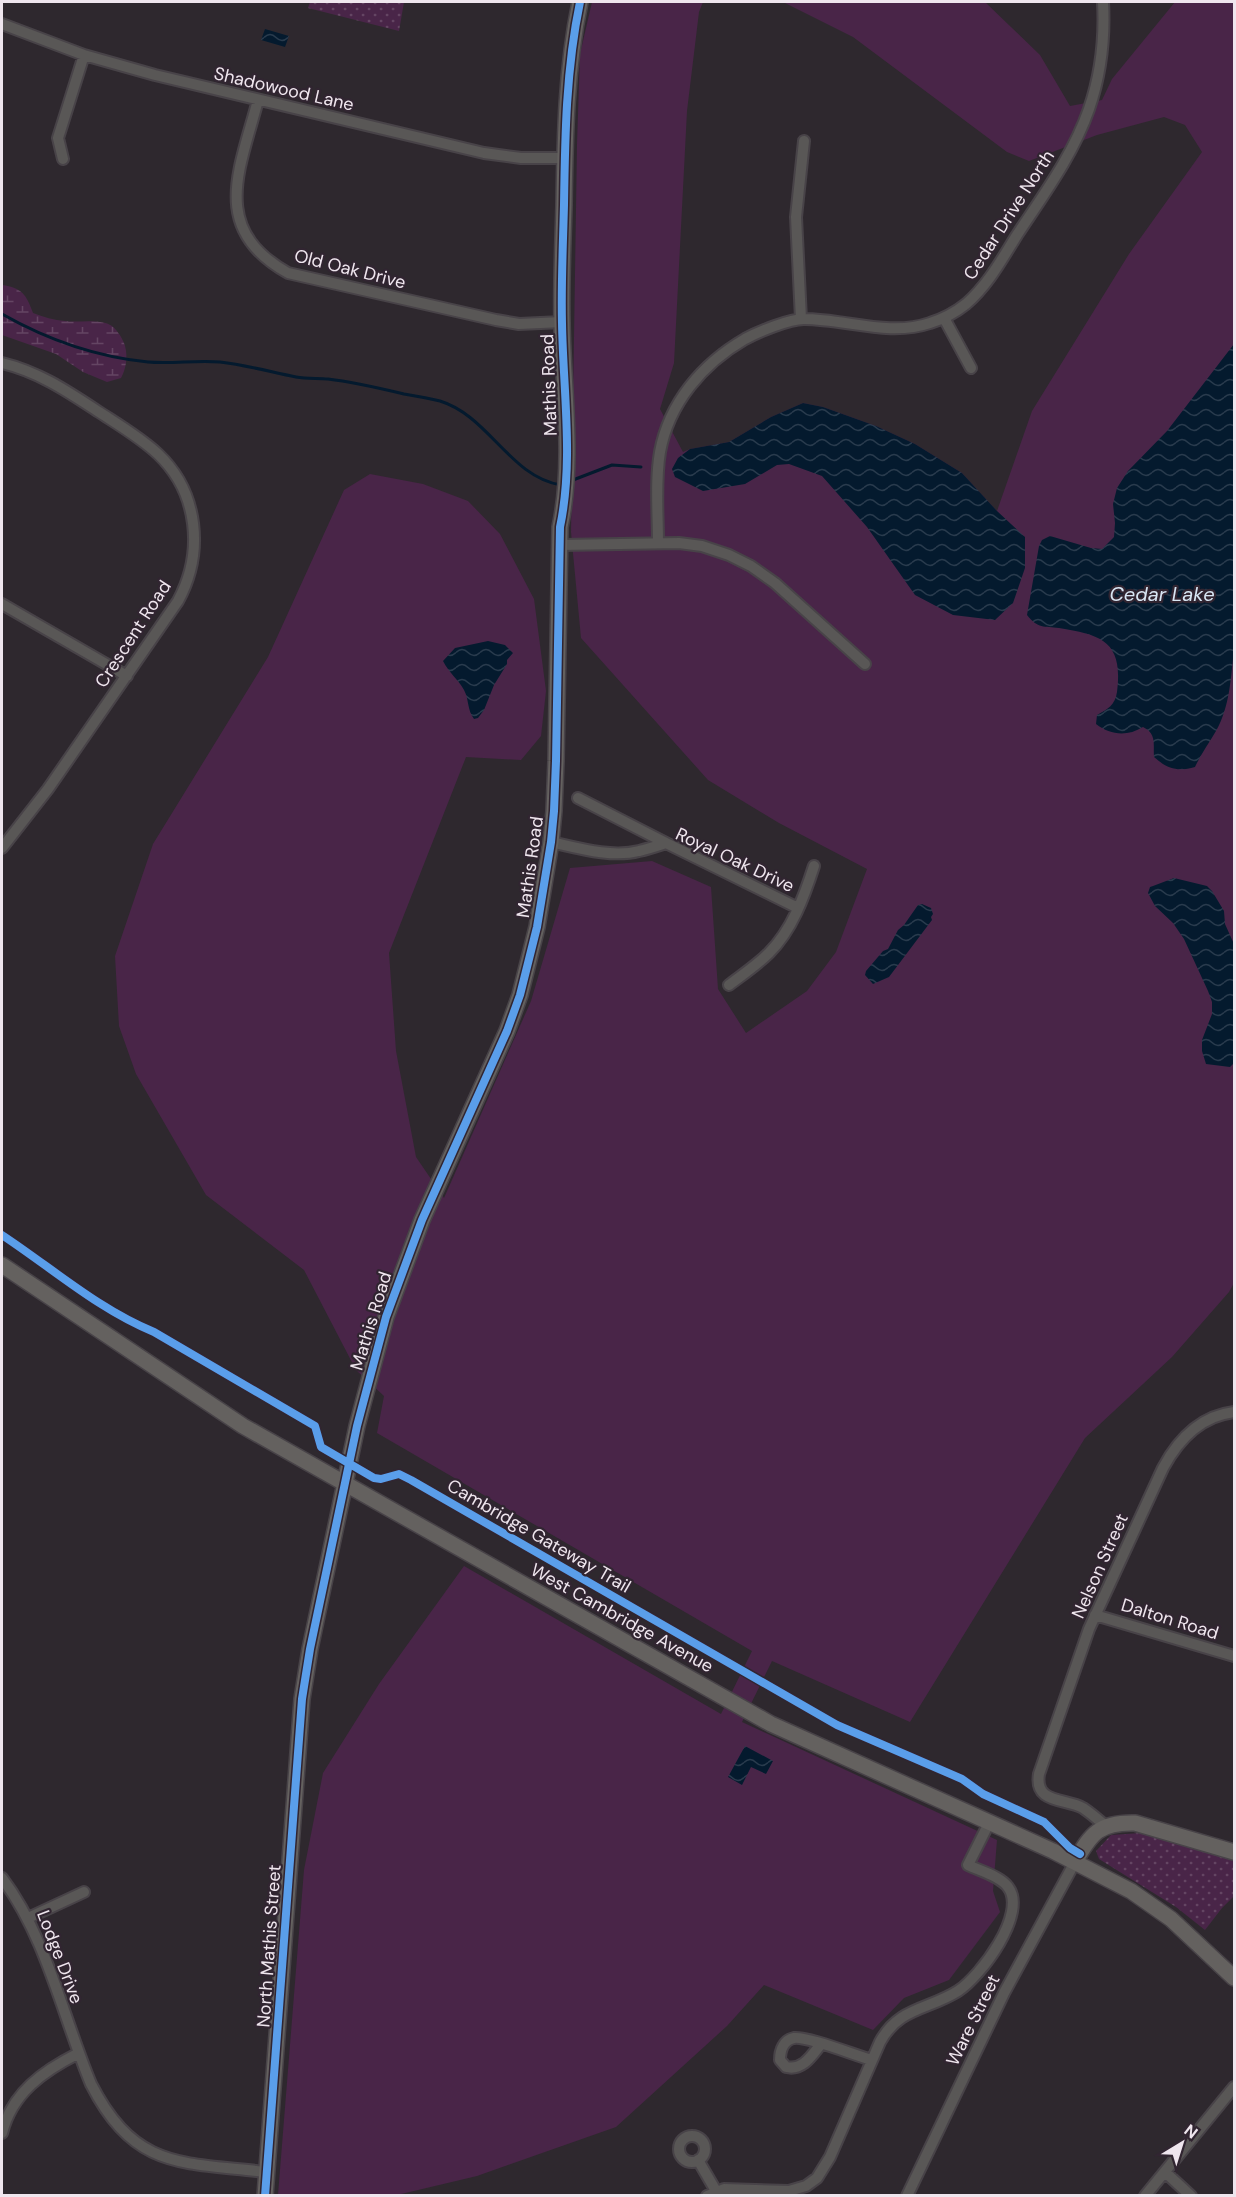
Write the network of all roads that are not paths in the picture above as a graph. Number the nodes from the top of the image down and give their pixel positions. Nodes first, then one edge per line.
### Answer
1 (580, 2) edge
2 (1103, 2) edge
3 (2, 24) edge
4 (84, 55) junction
5 (258, 100) junction
6 (804, 141) dead end
7 (564, 158) junction
8 (63, 159) dead end
9 (944, 318) junction
10 (801, 319) junction
11 (562, 322) junction
12 (2, 363) edge
13 (971, 368) dead end
14 (658, 543) junction
15 (560, 544) junction
16 (2, 604) edge
17 (865, 664) dead end
18 (126, 676) junction
19 (578, 798) dead end
20 (551, 842) junction
21 (666, 843) junction
22 (2, 848) edge
23 (814, 866) dead end
24 (798, 908) junction
25 (729, 985) dead end
26 (2, 1265) edge
27 (1234, 1412) edge
28 (344, 1484) junction
29 (1095, 1615) junction
30 (1234, 1656) edge
31 (302, 1699) joint
32 (988, 1822) junction
33 (1106, 1826) junction
34 (1234, 1852) edge
35 (1075, 1862) junction
36 (2, 1878) edge
37 (84, 1892) dead end
38 (28, 1918) junction
39 (1234, 1978) edge
40 (821, 2044) dead end
41 (79, 2053) junction
42 (872, 2060) junction
43 (1234, 2087) edge
44 (2, 2133) edge
45 (698, 2160) dead end
46 (266, 2172) junction
47 (1165, 2172) junction
48 (712, 2193) edge
49 (266, 2196) edge
50 (908, 2196) edge
51 (1145, 2196) edge
52 (1191, 2196) edge

1 - 7 street, Mathis Road
2 - 9 street, Cedar Drive North
3 - 4 street, Shadowood Lane
4 - 5 street, Shadowood Lane
4 - 8 street
5 - 7 street, Shadowood Lane
5 - 11 street, Old Oak Drive
6 - 10 street
7 - 11 street, Mathis Road
9 - 10 street, Cedar Drive North
9 - 13 street
10 - 14 street, Cedar Drive North
11 - 15 street, Mathis Road
12 - 18 street, Crescent Road
14 - 15 street
14 - 17 street
15 - 20 street, Mathis Road
16 - 18 street
18 - 22 street, Crescent Road
19 - 21 street
20 - 21 street, Royal Oak Drive
20 - 28 street, Mathis Road
21 - 24 street, Royal Oak Drive
23 - 24 street
24 - 25 street
26 - 28 street, West Cambridge Avenue
27 - 29 street, Nelson Street
28 - 31 street, Mathis Road
28 - 32 street, West Cambridge Avenue
29 - 30 street, Dalton Road
29 - 33 street, Nelson Street
31 - 46 street, North Mathis Street
32 - 35 street, West Cambridge Avenue
32 - 42 street
33 - 34 street
33 - 35 street
35 - 39 street, West Cambridge Avenue
35 - 50 street, Ware Street
36 - 38 street, Lodge Drive
37 - 38 street
38 - 41 street, Lodge Drive
40 - 42 street
41 - 44 street
41 - 46 street, Lodge Drive
42 - 48 street
43 - 47 street
45 - 48 street
46 - 49 street, North Mathis Street
47 - 51 street
47 - 52 street

